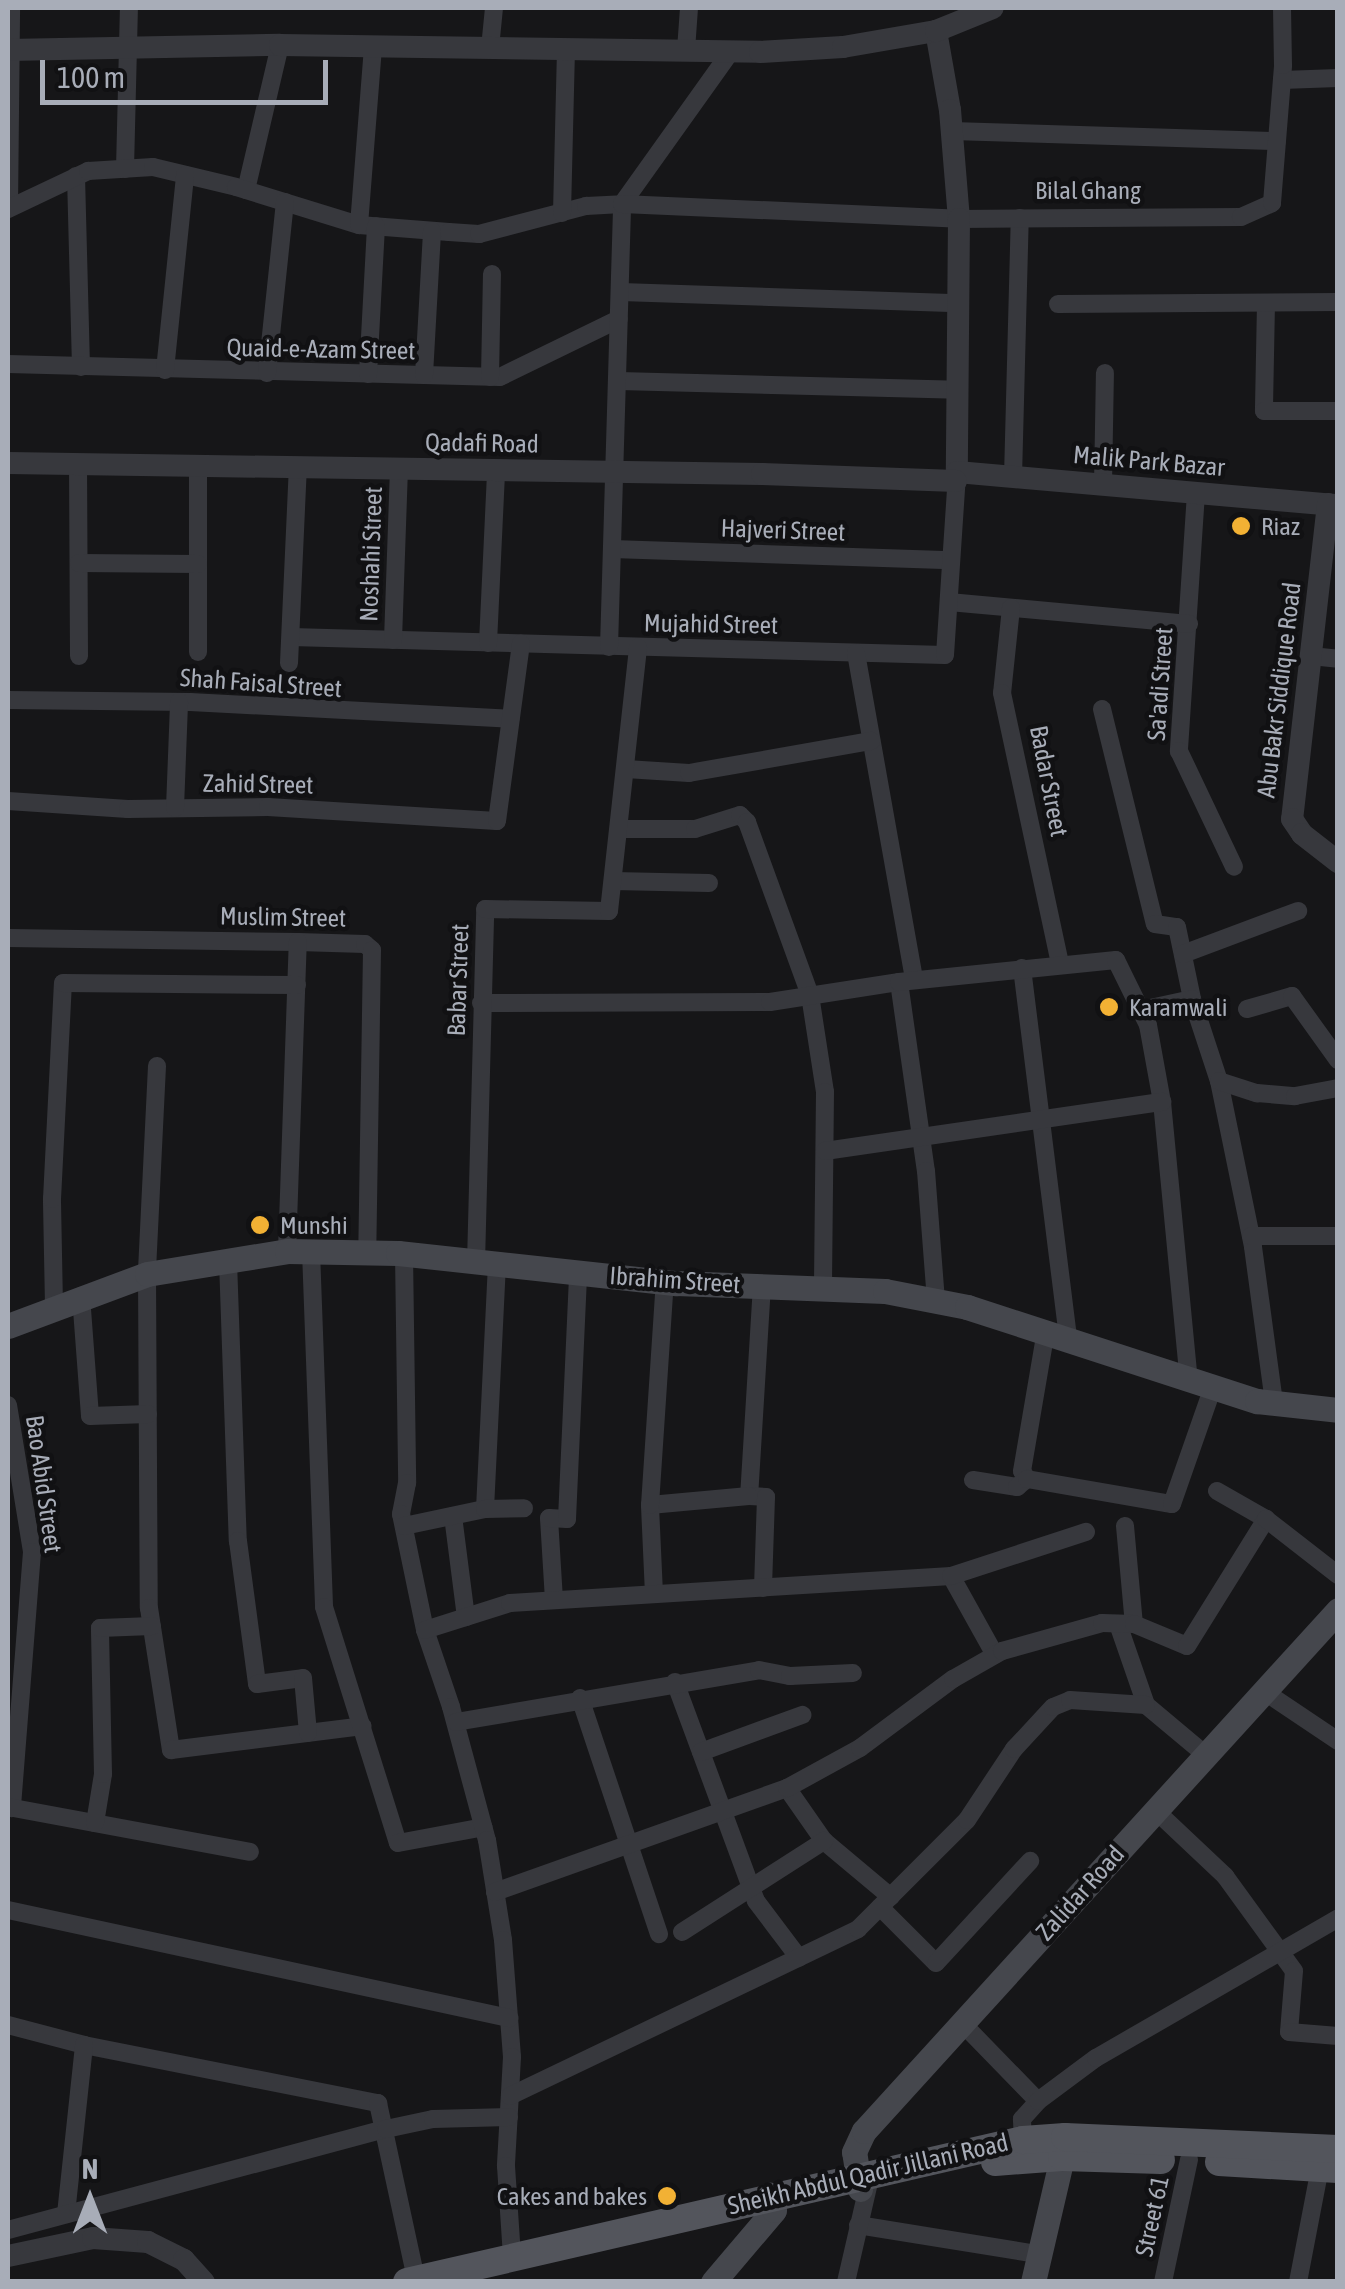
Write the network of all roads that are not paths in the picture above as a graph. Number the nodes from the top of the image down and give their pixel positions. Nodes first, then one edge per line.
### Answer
1 (12, 8) edge
2 (129, 8) edge
3 (494, 8) edge
4 (689, 8) edge
5 (992, 8) edge
6 (1282, 8) edge
7 (936, 31) junction
8 (280, 45) junction
9 (373, 46) junction
10 (490, 48) junction
11 (566, 49) junction
12 (10, 50) edge
13 (686, 50) junction
14 (128, 51) junction
15 (732, 51) junction
16 (1338, 78) edge
17 (1282, 80) junction
18 (952, 131) junction
19 (1277, 141) junction
20 (125, 169) junction
21 (185, 175) junction
22 (76, 176) junction
23 (246, 190) junction
24 (285, 202) junction
25 (622, 204) junction
26 (8, 208) edge
27 (562, 213) junction
28 (1020, 218) junction
29 (959, 219) junction
30 (368, 225) junction
31 (432, 230) junction
32 (492, 274) dead end
33 (621, 292) junction
34 (1338, 302) edge
35 (958, 303) junction
36 (1266, 303) junction
37 (1058, 304) dead end
38 (619, 319) junction
39 (8, 364) edge
40 (81, 366) junction
41 (165, 370) junction
42 (266, 372) junction
43 (1105, 373) dead end
44 (368, 374) junction
45 (424, 376) junction
46 (490, 377) junction
47 (619, 382) junction
48 (958, 390) junction
49 (1338, 411) edge
50 (8, 463) edge
51 (78, 464) junction
52 (198, 464) junction
53 (298, 466) junction
54 (399, 469) junction
55 (496, 472) junction
56 (615, 473) junction
57 (956, 477) junction
58 (1013, 477) junction
59 (1103, 484) junction
60 (1196, 493) junction
61 (1333, 504) edge
62 (612, 548) junction
63 (951, 560) junction
64 (79, 563) junction
65 (198, 564) junction
66 (949, 602) junction
67 (1011, 608) junction
68 (1189, 624) junction
69 (291, 637) junction
70 (393, 640) junction
71 (488, 643) junction
72 (520, 644) junction
73 (609, 647) junction
74 (638, 648) junction
75 (198, 652) dead end
76 (856, 653) junction
77 (79, 656) dead end
78 (1311, 656) junction
79 (1338, 659) edge
80 (289, 663) dead end
81 (8, 700) edge
82 (179, 702) junction
83 (1102, 709) dead end
84 (511, 719) junction
85 (872, 740) junction
86 (626, 769) junction
87 (8, 801) edge
88 (174, 808) junction
89 (619, 829) junction
90 (1338, 862) edge
91 (1234, 867) dead end
92 (613, 881) junction
93 (709, 884) dead end
94 (1298, 910) dead end
95 (8, 938) edge
96 (298, 942) junction
97 (1183, 954) junction
98 (1060, 963) junction
99 (1022, 968) junction
100 (907, 981) junction
101 (297, 986) junction
102 (810, 995) junction
103 (1192, 1000) junction
104 (481, 1003) junction
105 (1248, 1009) dead end
106 (1141, 1010) junction
107 (1338, 1060) edge
108 (157, 1066) dead end
109 (1219, 1082) junction
110 (1338, 1088) edge
111 (1162, 1102) junction
112 (1044, 1120) junction
113 (921, 1137) junction
114 (825, 1151) junction
115 (1251, 1236) junction
116 (1338, 1236) edge
117 (299, 1251) junction
118 (367, 1252) junction
119 (404, 1254) junction
120 (228, 1261) junction
121 (487, 1264) junction
122 (578, 1273) junction
123 (147, 1274) junction
124 (665, 1282) junction
125 (762, 1285) junction
126 (823, 1286) junction
127 (81, 1296) junction
128 (936, 1301) junction
129 (54, 1306) junction
130 (8, 1326) edge
131 (1056, 1334) junction
132 (1201, 1384) junction
133 (1274, 1403) junction
134 (8, 1405) edge
135 (1338, 1410) edge
136 (148, 1414) junction
137 (1027, 1479) junction
138 (973, 1480) dead end
139 (1218, 1491) dead end
140 (749, 1496) junction
141 (650, 1505) junction
142 (524, 1508) dead end
143 (486, 1510) junction
144 (452, 1516) junction
145 (1266, 1519) junction
146 (404, 1526) junction
147 (1125, 1526) dead end
148 (1086, 1532) dead end
149 (1338, 1575) edge
150 (951, 1576) junction
151 (763, 1588) junction
152 (654, 1594) junction
153 (554, 1600) junction
154 (1338, 1610) edge
155 (466, 1617) junction
156 (1126, 1624) junction
157 (152, 1626) junction
158 (425, 1630) junction
159 (995, 1655) junction
160 (853, 1674) dead end
161 (675, 1682) junction
162 (1265, 1692) junction
163 (580, 1698) junction
164 (1146, 1704) junction
165 (802, 1715) dead end
166 (456, 1722) junction
167 (362, 1726) junction
168 (308, 1733) junction
169 (1338, 1741) edge
170 (701, 1752) junction
171 (1206, 1756) junction
172 (787, 1788) junction
173 (10, 1808) edge
174 (1154, 1809) junction
175 (723, 1811) junction
176 (95, 1823) junction
177 (484, 1827) junction
178 (824, 1840) junction
179 (631, 1842) junction
180 (250, 1852) dead end
181 (1030, 1862) dead end
182 (752, 1890) junction
183 (495, 1892) junction
184 (886, 1902) junction
185 (8, 1910) edge
186 (1338, 1918) edge
187 (682, 1932) dead end
188 (659, 1934) dead end
189 (1278, 1950) junction
190 (798, 1958) junction
191 (510, 2018) junction
192 (8, 2024) edge
193 (964, 2024) junction
194 (1338, 2036) edge
195 (84, 2045) junction
196 (510, 2096) junction
197 (1038, 2101) junction
198 (509, 2117) junction
199 (386, 2129) junction
200 (1023, 2140) junction
201 (1062, 2157) junction
202 (1190, 2160) junction
203 (1332, 2162) edge
204 (861, 2184) junction
205 (772, 2203) junction
206 (66, 2214) junction
207 (858, 2225) junction
208 (8, 2230) edge
209 (1038, 2254) junction
210 (8, 2256) edge
211 (512, 2258) junction
212 (412, 2280) edge
213 (204, 2282) edge
214 (484, 2282) edge
215 (712, 2282) edge
216 (846, 2282) edge
217 (1033, 2282) edge
218 (1163, 2282) edge
219 (1298, 2282) edge

1 - 12 street
2 - 14 street
3 - 10 street
4 - 13 street
5 - 7 street
6 - 17 street, Bilal Ghang
7 - 15 street
7 - 18 street
8 - 9 street
8 - 14 street
8 - 23 street
9 - 10 street
9 - 30 street
10 - 11 street
11 - 13 street
11 - 27 street
12 - 14 street
12 - 26 street
13 - 15 street
14 - 20 street
15 - 25 street
16 - 17 street
17 - 19 street, Bilal Ghang
18 - 19 street
18 - 29 street
19 - 28 street, Bilal Ghang
20 - 21 street, Bilal Ghang
20 - 22 street, Bilal Ghang
21 - 23 street, Bilal Ghang
21 - 41 street
22 - 26 street, Bilal Ghang
22 - 40 street
23 - 24 street, Bilal Ghang
24 - 30 street, Bilal Ghang
24 - 42 street
25 - 27 street, Bilal Ghang
25 - 29 street, Bilal Ghang
25 - 33 street
27 - 31 street, Bilal Ghang
28 - 29 street, Bilal Ghang
28 - 58 street
29 - 35 street
30 - 31 street, Bilal Ghang
30 - 44 street
31 - 45 street
32 - 46 street
33 - 35 street
33 - 38 street
34 - 36 street
35 - 48 street
36 - 37 street
36 - 49 street
38 - 46 street, Quaid-e-Azam Street
38 - 47 street
39 - 40 street, Quaid-e-Azam Street
40 - 41 street, Quaid-e-Azam Street
41 - 42 street, Quaid-e-Azam Street
42 - 44 street, Quaid-e-Azam Street
43 - 59 street
44 - 45 street, Quaid-e-Azam Street
45 - 46 street, Quaid-e-Azam Street
47 - 48 street
47 - 56 street
48 - 57 street
50 - 51 street, Qadafi Road
51 - 52 street, Qadafi Road
51 - 64 street
52 - 53 street, Qadafi Road
52 - 65 street
53 - 54 street, Qadafi Road
53 - 69 street
54 - 55 street, Qadafi Road
54 - 70 street, Noshahi Street
55 - 56 street, Qadafi Road
55 - 71 street
56 - 57 street, Qadafi Road
56 - 62 street
57 - 58 street, Malik Park Bazar
57 - 63 street, Mujahid Street
58 - 59 street, Malik Park Bazar
59 - 60 street, Malik Park Bazar
60 - 61 street, Malik Park Bazar
60 - 68 street, Sa'adi Street
61 - 78 street, Abu Bakr Siddique Road
62 - 63 street, Hajveri Street
62 - 73 street
63 - 66 street, Mujahid Street
64 - 65 street
64 - 77 street
65 - 75 street
66 - 67 street
66 - 76 street, Mujahid Street
67 - 68 street
67 - 98 street, Badar Street
68 - 91 street, Sa'adi Street
69 - 70 street, Mujahid Street
69 - 80 street
70 - 71 street, Mujahid Street
71 - 72 street, Mujahid Street
72 - 73 street, Mujahid Street
72 - 84 street
73 - 74 street, Mujahid Street
74 - 76 street, Mujahid Street
74 - 86 street
76 - 85 street
78 - 79 street
78 - 90 street, Abu Bakr Siddique Road
81 - 82 street, Shah Faisal Street
82 - 84 street, Shah Faisal Street
82 - 88 street
83 - 97 street
84 - 88 street, Zahid Street
85 - 86 street
85 - 100 street
86 - 89 street
87 - 88 street, Zahid Street
89 - 92 street
89 - 102 street
92 - 93 street
92 - 104 street, Babar Street
94 - 97 street
95 - 96 street, Muslim Street
96 - 101 street
96 - 118 street, Muslim Street
97 - 103 street
98 - 99 street
98 - 106 street
99 - 100 street
99 - 112 street
100 - 102 street
100 - 113 street
101 - 117 street
101 - 129 street
102 - 104 street
102 - 114 street
103 - 106 street
103 - 109 street
104 - 121 street, Babar Street
105 - 107 street
106 - 111 street
108 - 123 street
109 - 110 street
109 - 115 street
111 - 112 street
111 - 132 street
112 - 113 street
112 - 131 street
113 - 114 street
113 - 128 street
114 - 126 street
115 - 116 street
115 - 133 street
117 - 118 main road, Ibrahim Street
117 - 120 main road, Ibrahim Street
117 - 167 street
118 - 119 main road, Ibrahim Street
119 - 121 main road, Ibrahim Street
119 - 146 street
120 - 123 main road, Ibrahim Street
120 - 168 street
121 - 122 main road, Ibrahim Street
121 - 143 street, Babar Street
122 - 124 main road, Ibrahim Street
122 - 153 street
123 - 127 main road, Ibrahim Street
123 - 136 street
124 - 125 main road, Ibrahim Street
124 - 141 street
125 - 126 main road, Ibrahim Street
125 - 140 street
126 - 128 main road, Ibrahim Street
127 - 129 main road, Ibrahim Street
127 - 136 street
128 - 131 main road, Ibrahim Street
129 - 130 main road, Ibrahim Street
131 - 132 main road, Ibrahim Street
131 - 137 street
132 - 133 main road, Ibrahim Street
132 - 137 street
133 - 135 main road, Ibrahim Street
134 - 173 street, Bao Abid Street
136 - 157 street
137 - 138 street
139 - 145 street
140 - 141 street
140 - 151 street
141 - 152 street
142 - 143 street
143 - 144 street
144 - 146 street
144 - 155 street
145 - 149 street
145 - 156 street
146 - 158 street
147 - 156 street
148 - 150 street
150 - 151 street
150 - 159 street
151 - 152 street
152 - 153 street
153 - 155 street
154 - 162 main road, Zalidar Road
155 - 158 street
156 - 159 street
156 - 164 street
157 - 168 street
157 - 176 street
158 - 166 street
159 - 172 street
160 - 161 street
161 - 163 street
161 - 170 street
162 - 169 street
162 - 171 main road, Zalidar Road
163 - 166 street
163 - 179 street
164 - 171 street
164 - 184 street
165 - 170 street
166 - 177 street
167 - 168 street
167 - 177 street
170 - 175 street
171 - 174 main road, Zalidar Road
172 - 175 street
172 - 178 street
173 - 176 street
174 - 189 street
174 - 193 main road, Zalidar Road
175 - 179 street
175 - 182 street
176 - 180 street
177 - 183 street
178 - 182 street
178 - 184 street
179 - 183 street
179 - 188 street
181 - 184 street
182 - 187 street
182 - 190 street
183 - 191 street
184 - 190 street
185 - 191 street
186 - 189 street
189 - 194 street
189 - 197 street
190 - 196 street
191 - 196 street
192 - 195 street
193 - 197 street
193 - 204 main road, Zalidar Road
195 - 199 street
195 - 206 street
196 - 198 street
197 - 200 street
198 - 199 street
198 - 211 street
199 - 206 street
199 - 212 street
200 - 203 main road, Sheikh Abdul Qadir Jillani Road
200 - 204 main road, Sheikh Abdul Qadir Jillani Road
201 - 202 main road, Sheikh Abdul Qadir Jillani Road
201 - 204 main road, Sheikh Abdul Qadir Jillani Road
201 - 209 main road
202 - 203 main road, Sheikh Abdul Qadir Jillani Road
202 - 218 street, Street 61
203 - 219 street
204 - 205 main road, Sheikh Abdul Qadir Jillani Road
204 - 207 street
205 - 211 main road, Sheikh Abdul Qadir Jillani Road
205 - 214 main road, Sheikh Abdul Qadir Jillani Road
205 - 215 main road
206 - 208 street
207 - 209 street
207 - 216 street
209 - 217 main road
210 - 213 street
211 - 212 main road, Sheikh Abdul Qadir Jillani Road

